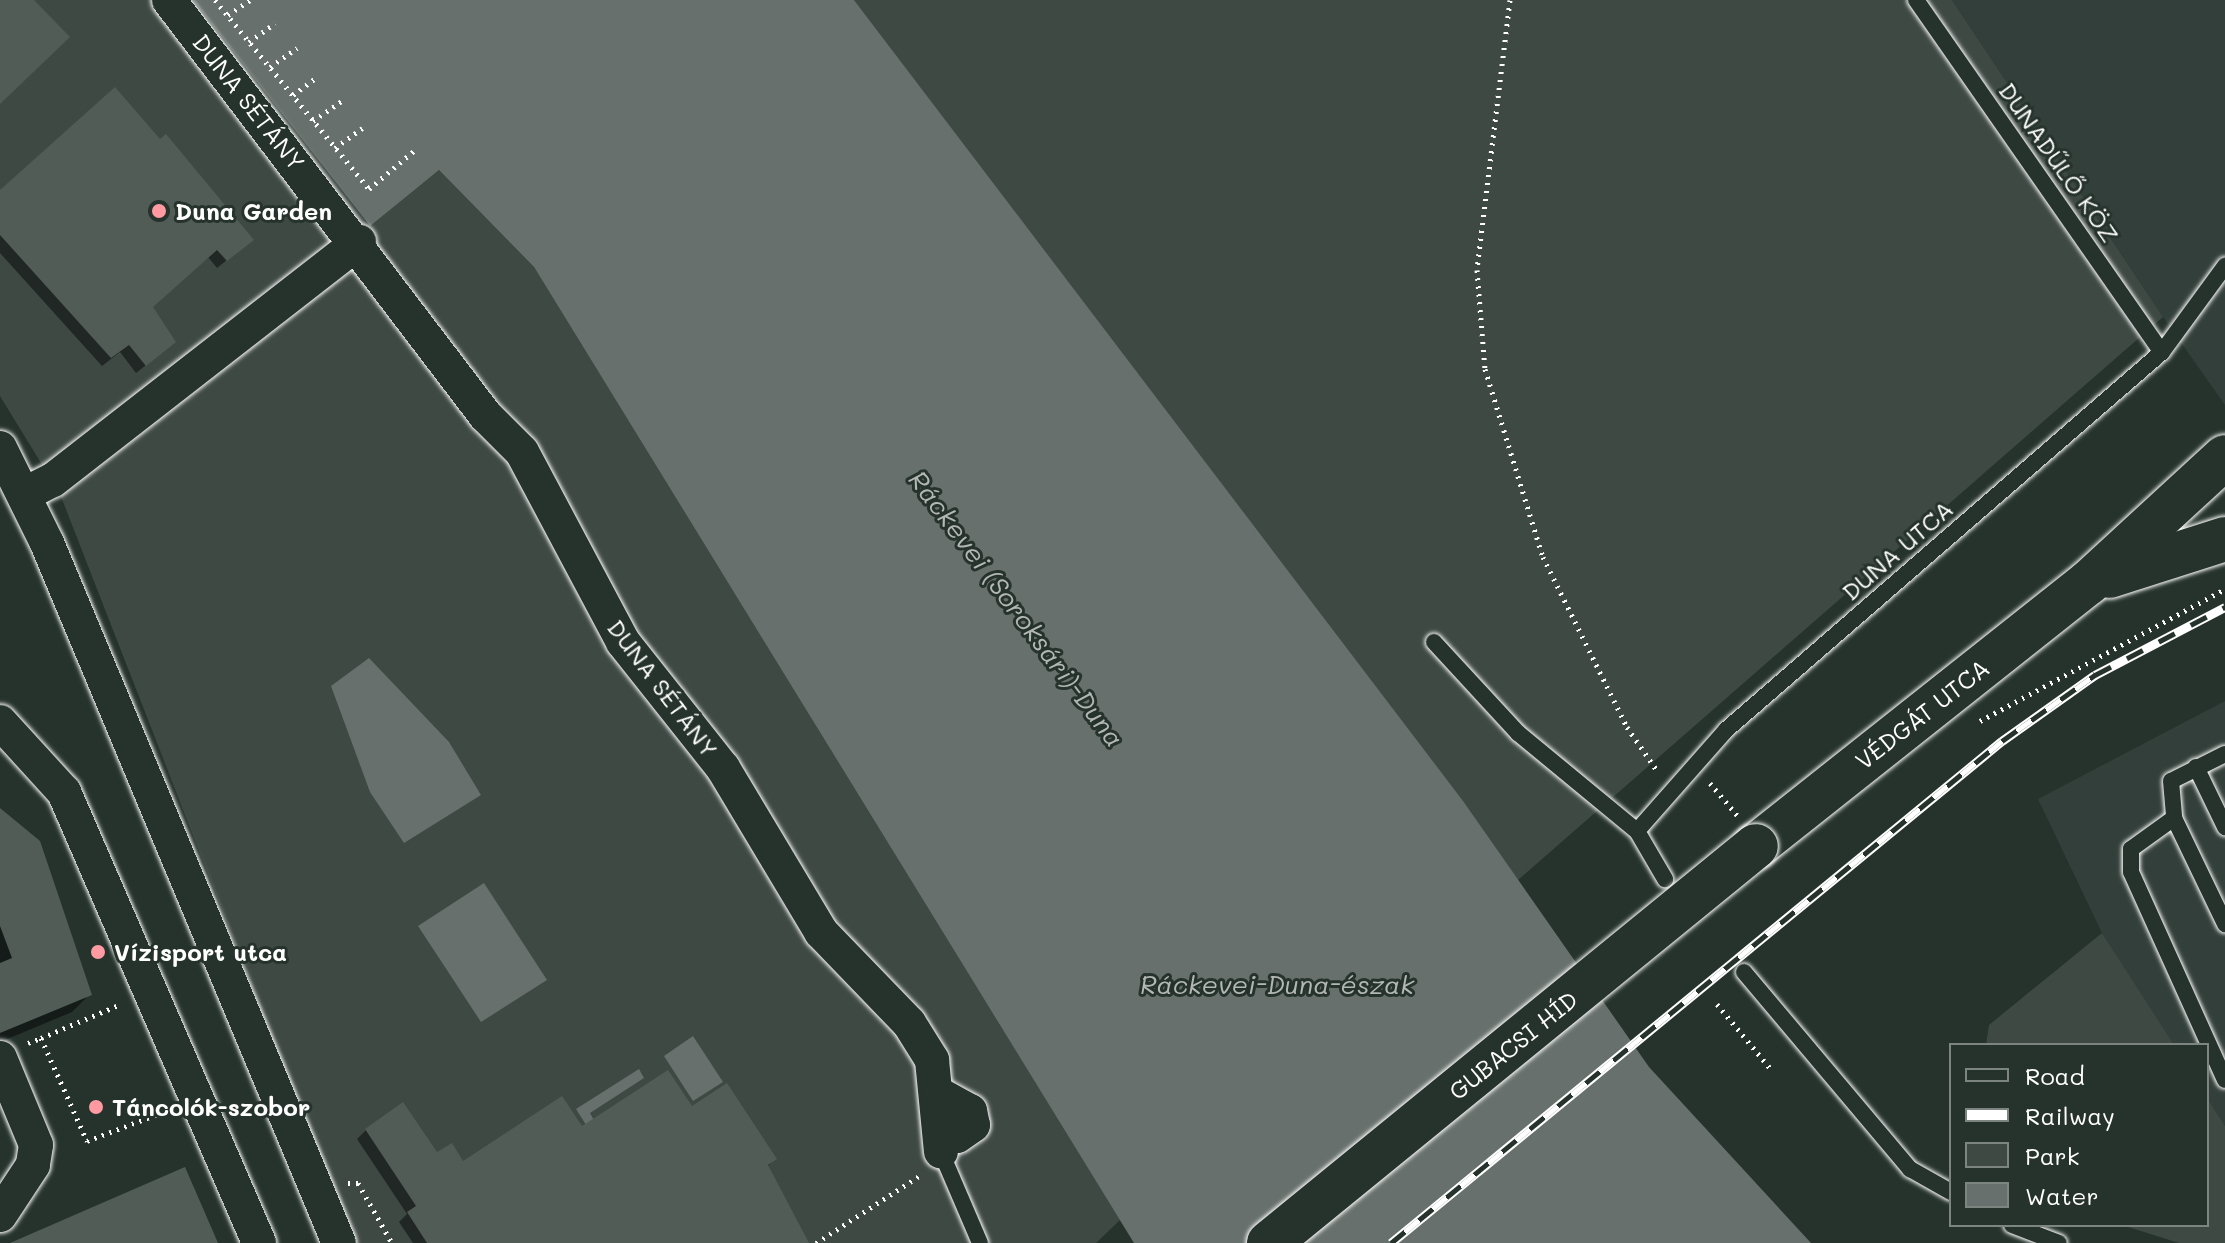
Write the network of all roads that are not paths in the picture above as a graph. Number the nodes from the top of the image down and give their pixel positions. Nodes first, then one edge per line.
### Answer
1 (169, 0) edge
2 (1916, 0) edge
3 (359, 242) junction
4 (2225, 266) edge
5 (2162, 352) junction
6 (0, 448) edge
7 (2225, 457) edge
8 (25, 494) junction
9 (2225, 539) edge
10 (2088, 583) junction
11 (1434, 642) dead end
12 (0, 722) edge
13 (2225, 754) edge
14 (2196, 767) junction
15 (2174, 818) junction
16 (2225, 827) edge
17 (1637, 831) junction
18 (1748, 832) joint
19 (1665, 879) dead end
20 (2225, 924) edge
21 (1744, 972) dead end
22 (2208, 1043) edge
23 (2209, 1045) edge
24 (7, 1053) edge
25 (2225, 1080) edge
26 (941, 1132) joint
27 (1949, 1191) edge
28 (0, 1215) edge
29 (2017, 1227) edge
30 (259, 1243) edge
31 (339, 1243) edge
32 (980, 1243) edge
33 (1269, 1243) edge
34 (2059, 1243) edge

1 - 3 street, DUNA SÉTÁNY
2 - 5 lane, DUNADŰLŐ KÖZ
3 - 8 street
3 - 26 street, DUNA SÉTÁNY
4 - 5 lane, DUNA UTCA
5 - 17 lane, DUNA UTCA
6 - 8 street
7 - 10 main road, VÉDGÁT UTCA
8 - 31 street
9 - 10 main road, VÉDGÁT UTCA
10 - 18 main road, VÉDGÁT UTCA
11 - 17 lane
12 - 30 street
13 - 14 lane
14 - 15 lane
14 - 16 lane
15 - 20 lane
15 - 22 lane
17 - 19 lane
18 - 33 main road, GUBACSI HÍD, bridge
21 - 27 lane
23 - 25 lane
24 - 28 street
26 - 32 lane
29 - 34 lane

